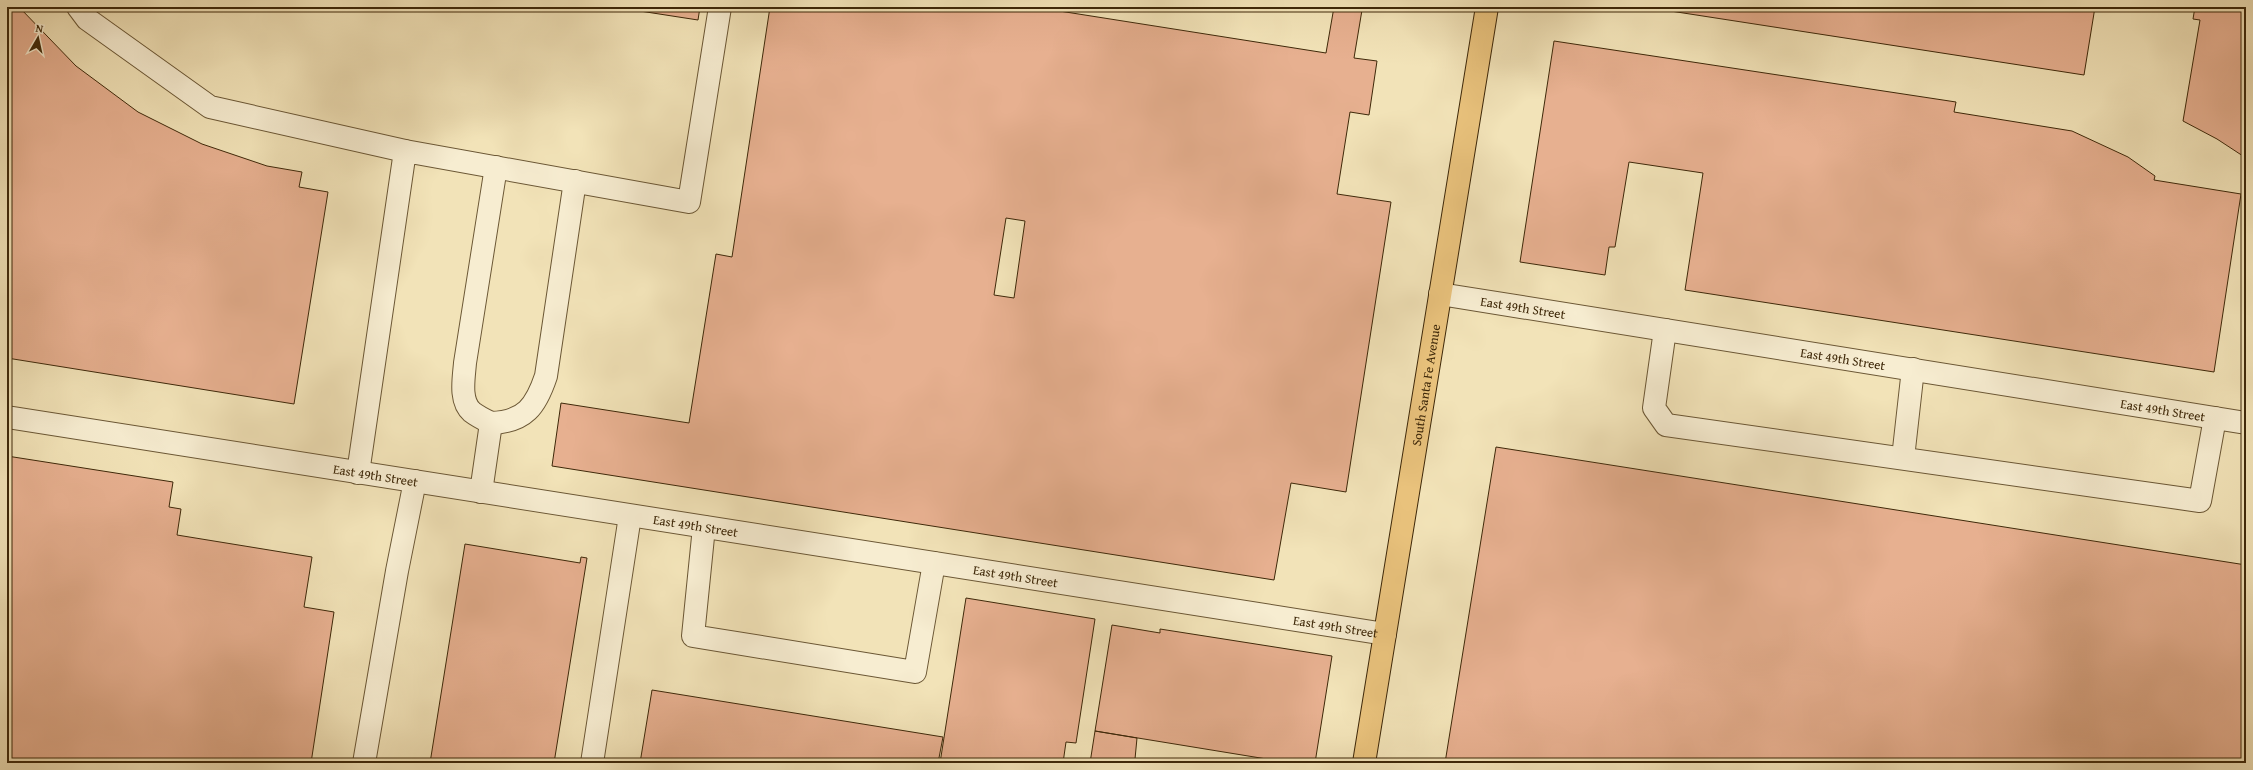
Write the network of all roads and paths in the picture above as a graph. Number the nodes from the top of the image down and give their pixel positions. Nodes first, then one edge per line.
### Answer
1 (78, 7) edge
2 (720, 7) edge
3 (1483, 7) edge
4 (405, 151) junction
5 (496, 167) junction
6 (575, 182) junction
7 (1440, 294) junction
8 (1665, 330) junction
9 (1913, 369) junction
10 (7, 417) edge
11 (2215, 418) junction
12 (491, 423) junction
13 (2246, 423) edge
14 (1903, 458) junction
15 (358, 473) junction
16 (415, 482) junction
17 (481, 492) junction
18 (630, 516) junction
19 (704, 527) junction
20 (934, 563) junction
21 (1385, 634) junction
22 (364, 763) edge
23 (592, 763) edge
24 (1364, 763) edge

1 - 4 street
2 - 6 street
3 - 7 main road, South Santa Fe Avenue
4 - 5 street
4 - 15 street
5 - 6 street
5 - 12 street
6 - 12 street
7 - 8 street, East 49th Street
7 - 21 main road, South Santa Fe Avenue
8 - 9 street, East 49th Street
8 - 14 street
9 - 11 street, East 49th Street
9 - 14 street
10 - 15 street, East 49th Street
11 - 13 street, East 49th Street
11 - 14 street
12 - 17 street
15 - 16 street, East 49th Street
16 - 17 street, East 49th Street
16 - 22 street
17 - 18 street, East 49th Street
18 - 19 street, East 49th Street
18 - 23 street
19 - 20 street, East 49th Street
19 - 20 street
20 - 21 street, East 49th Street
21 - 24 main road, South Santa Fe Avenue

